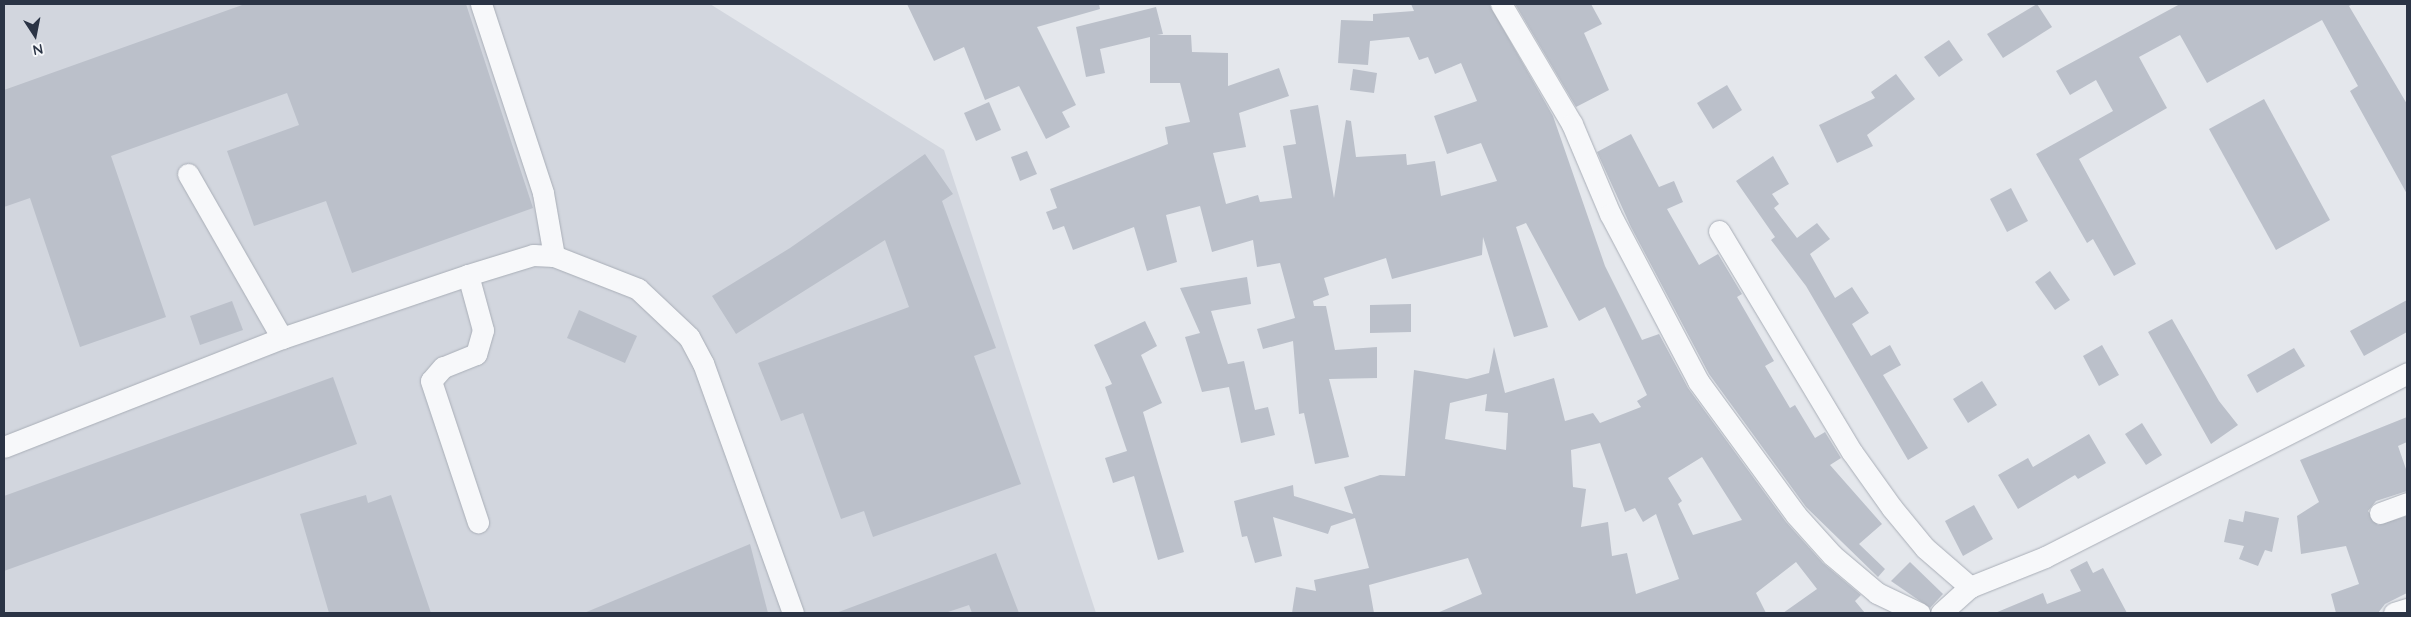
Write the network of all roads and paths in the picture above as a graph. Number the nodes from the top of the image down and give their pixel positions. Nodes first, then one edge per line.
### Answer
1 (482, 4) edge
2 (1500, 4) edge
3 (188, 174) dead end
4 (1719, 231) dead end
5 (554, 256) junction
6 (468, 275) junction
7 (282, 338) junction
8 (2407, 373) edge
9 (4, 447) edge
10 (2407, 503) edge
11 (2380, 513) dead end
12 (478, 522) dead end
13 (1970, 587) junction
14 (2407, 609) edge
15 (793, 613) edge
16 (1918, 613) edge
17 (1941, 613) edge
18 (2394, 613) edge

1 - 5 street
2 - 16 street
3 - 7 street
4 - 13 street
5 - 6 street
5 - 15 street
6 - 7 street
6 - 12 street
7 - 9 street
8 - 13 street
10 - 11 street
13 - 17 street
14 - 18 street

